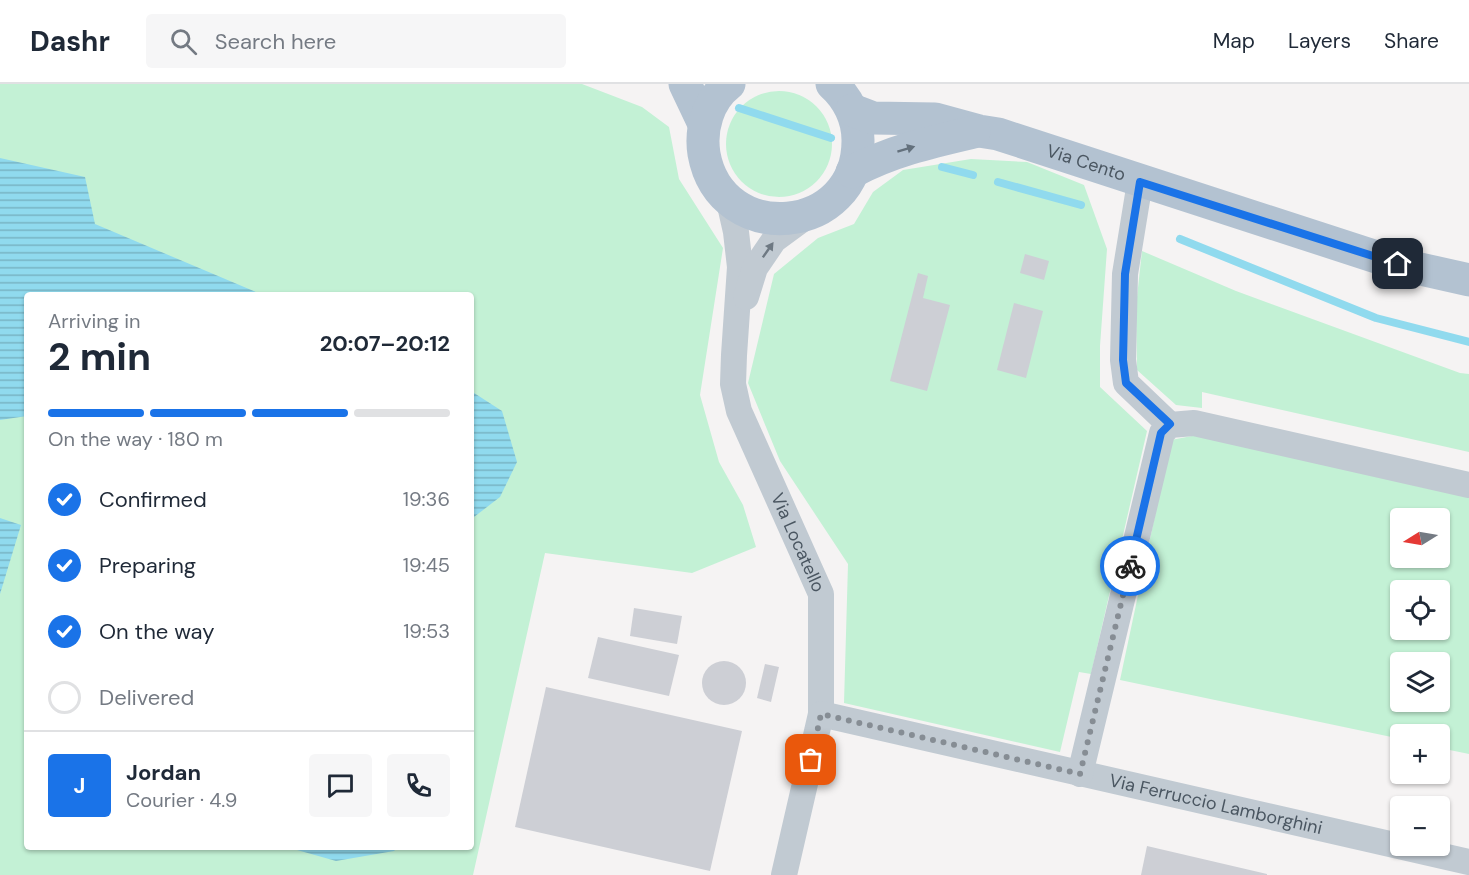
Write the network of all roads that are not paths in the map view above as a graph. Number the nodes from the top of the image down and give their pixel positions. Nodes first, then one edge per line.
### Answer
1 (685, 84) edge
2 (729, 84) edge
3 (832, 84) edge
4 (852, 110) junction
5 (704, 124) junction
6 (979, 131) junction
7 (852, 172) junction
8 (1140, 182) junction
9 (729, 201) junction
10 (808, 215) junction
11 (1469, 279) edge
12 (737, 322) junction
13 (1170, 424) junction
14 (1469, 485) edge
15 (821, 714) junction
16 (1080, 774) junction
17 (1469, 862) edge
18 (784, 875) edge

1 - 5 main road, Via Cento
2 - 5 main road, Via Cento
3 - 4 main road, Via Cento
4 - 6 main road, Via Cento
4 - 7 main road, Via Cento
5 - 9 main road, Via Cento
7 -> 6 main road, Via Cento
6 - 8 main road, Via Cento
7 - 10 main road, Via Cento
8 - 11 main road, Via Cento
8 - 13 street
9 - 10 main road, Via Cento
9 - 12 street, Via Locatello
12 -> 10 street, Via Locatello
12 - 15 street, Via Locatello
13 - 14 street
13 - 16 street
15 - 16 street, Via Ferruccio Lamborghini
15 - 18 street, Via Locatello
16 - 17 street, Via Ferruccio Lamborghini

